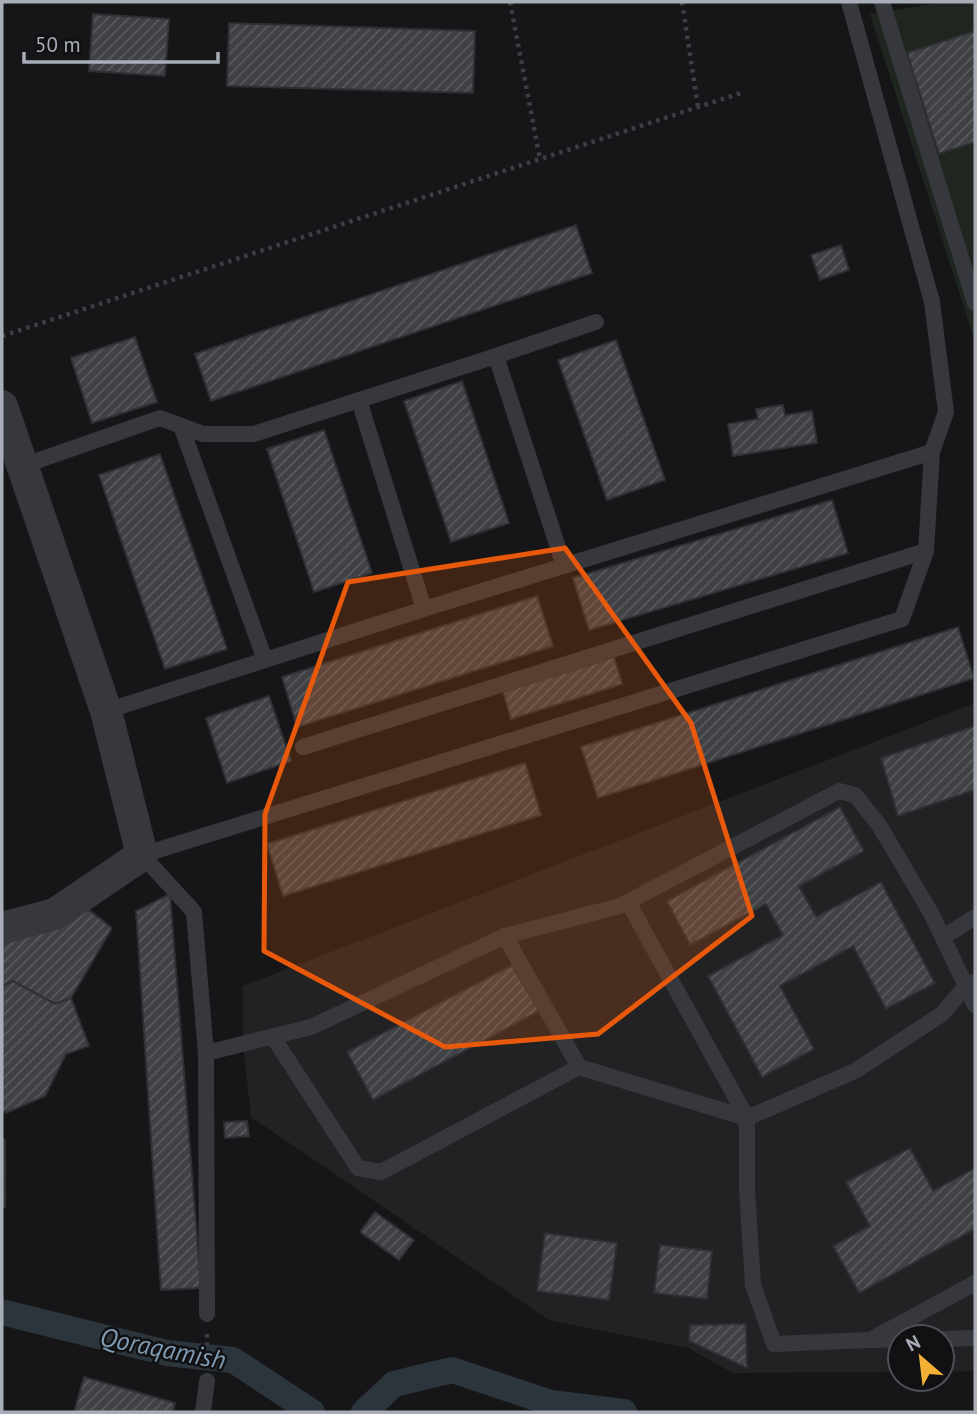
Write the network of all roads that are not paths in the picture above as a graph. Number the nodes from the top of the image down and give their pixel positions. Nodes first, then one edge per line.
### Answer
1 (849, 2) edge
2 (882, 2) edge
3 (975, 303) edge
4 (596, 322) dead end
5 (496, 356) junction
6 (359, 400) junction
7 (2, 408) edge
8 (181, 426) junction
9 (932, 452) junction
10 (14, 458) edge
11 (926, 551) junction
12 (564, 566) junction
13 (424, 609) junction
14 (265, 660) junction
15 (106, 711) junction
16 (303, 747) dead end
17 (142, 855) junction
18 (628, 902) junction
19 (975, 917) edge
20 (2, 928) edge
21 (505, 936) junction
22 (943, 937) junction
23 (971, 984) edge
24 (975, 1005) edge
25 (273, 1037) junction
26 (206, 1053) junction
27 (579, 1067) junction
28 (747, 1118) junction
29 (975, 1283) edge
30 (207, 1314) road end
31 (975, 1338) edge
32 (886, 1339) edge
33 (956, 1339) edge
34 (870, 1340) junction
35 (207, 1381) road end
36 (203, 1412) edge

1 - 9 lane
2 - 3 lane
4 - 5 lane
5 - 6 lane
5 - 12 lane
6 - 8 lane
6 - 13 lane
7 - 10 street
8 - 10 lane
8 - 14 lane
9 - 11 lane
9 - 12 lane
10 - 15 street
11 - 16 lane
11 - 17 lane
12 - 13 lane
13 - 14 lane
14 - 15 lane
15 - 17 street
17 - 20 street
17 - 26 lane
18 - 21 lane
18 - 22 lane
18 - 28 lane
19 - 22 lane
21 - 25 lane
21 - 27 lane
22 - 23 lane
23 - 24 lane
23 - 28 lane
25 - 26 lane
25 - 27 lane
26 - 30 lane
27 - 28 lane
28 - 34 lane
29 - 34 lane
31 - 33 lane
32 - 34 lane
35 - 36 lane

